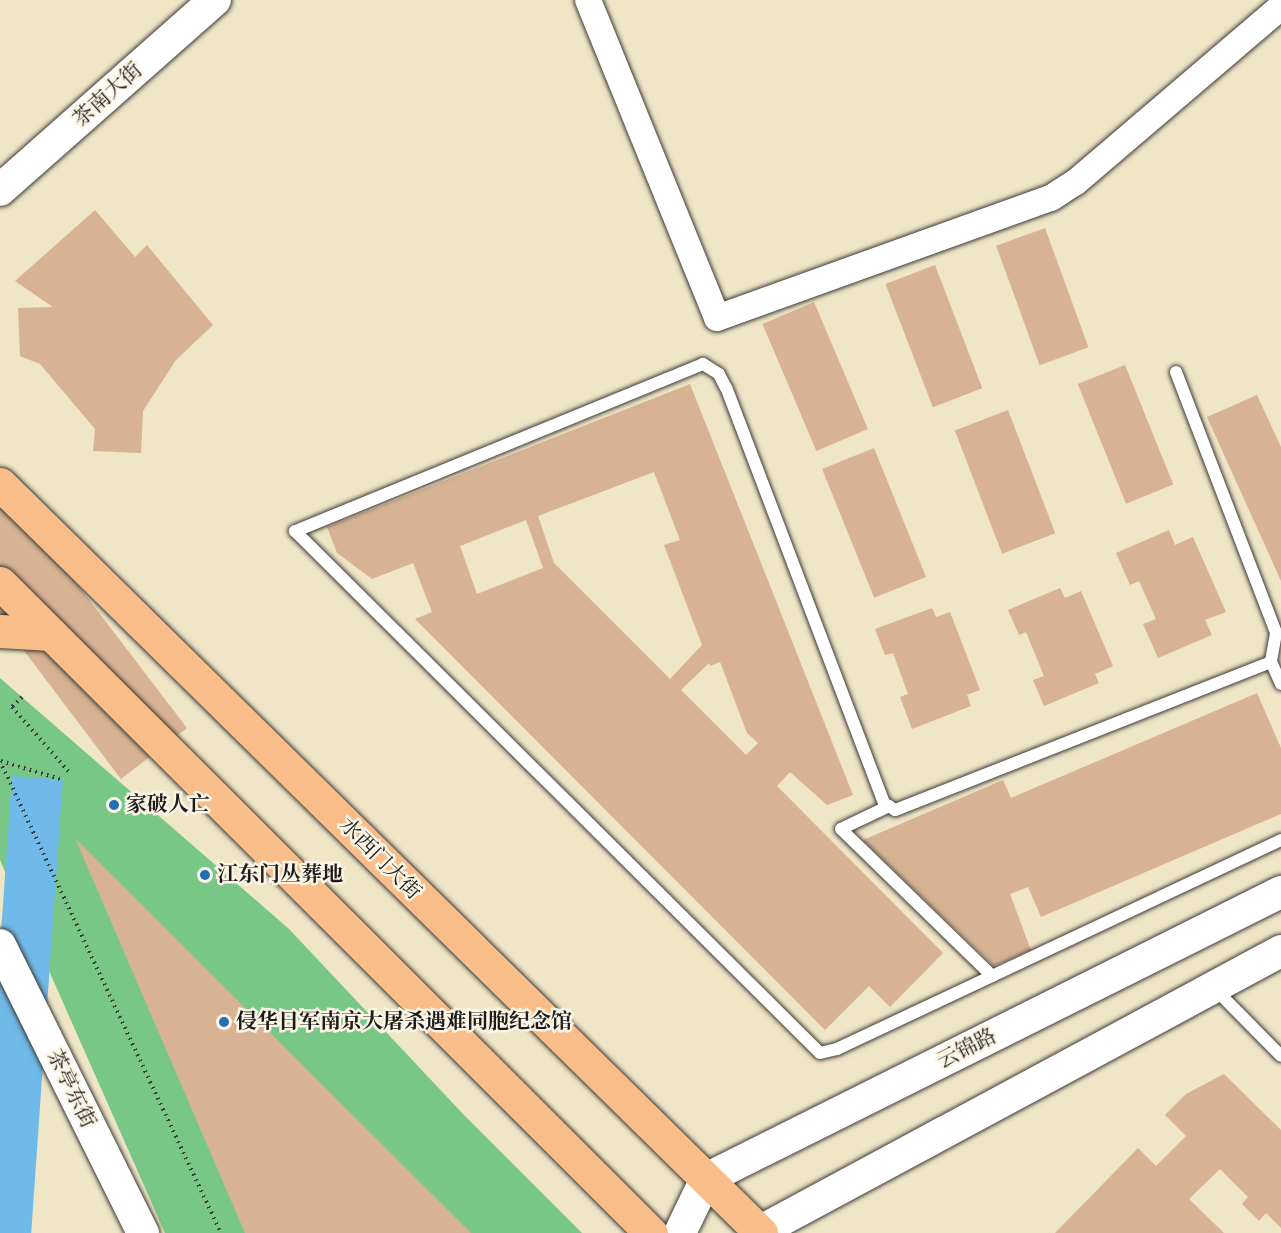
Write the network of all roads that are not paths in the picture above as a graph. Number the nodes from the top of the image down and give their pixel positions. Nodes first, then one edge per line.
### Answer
1 (215, 0) edge
2 (588, 0) edge
3 (1281, 7) edge
4 (0, 190) edge
5 (1176, 372) dead end
6 (0, 484) edge
7 (0, 583) edge
8 (0, 631) edge
9 (1279, 632) edge
10 (51, 634) junction
11 (1271, 662) junction
12 (1281, 684) edge
13 (889, 806) junction
14 (1281, 840) edge
15 (1281, 892) edge
16 (0, 945) edge
17 (1281, 951) edge
18 (992, 976) junction
19 (1213, 988) junction
20 (1281, 1056) edge
21 (706, 1179) junction
22 (143, 1233) edge
23 (651, 1233) edge
24 (680, 1233) edge
25 (760, 1233) edge

1 - 4 street, 茶南大街
2 - 3 street
5 - 9 lane
6 - 21 main road, 水西门大街
7 - 10 main road
8 - 10 main road
9 - 11 lane
10 - 23 main road
11 - 12 lane
11 - 13 lane
13 - 18 lane
13 - 18 lane
14 - 18 lane
15 - 21 street, 云锦路
16 - 22 street, 茶亭东街
17 - 19 street
19 - 20 lane
19 - 25 street
21 - 24 street
21 - 25 main road, 水西门大街

